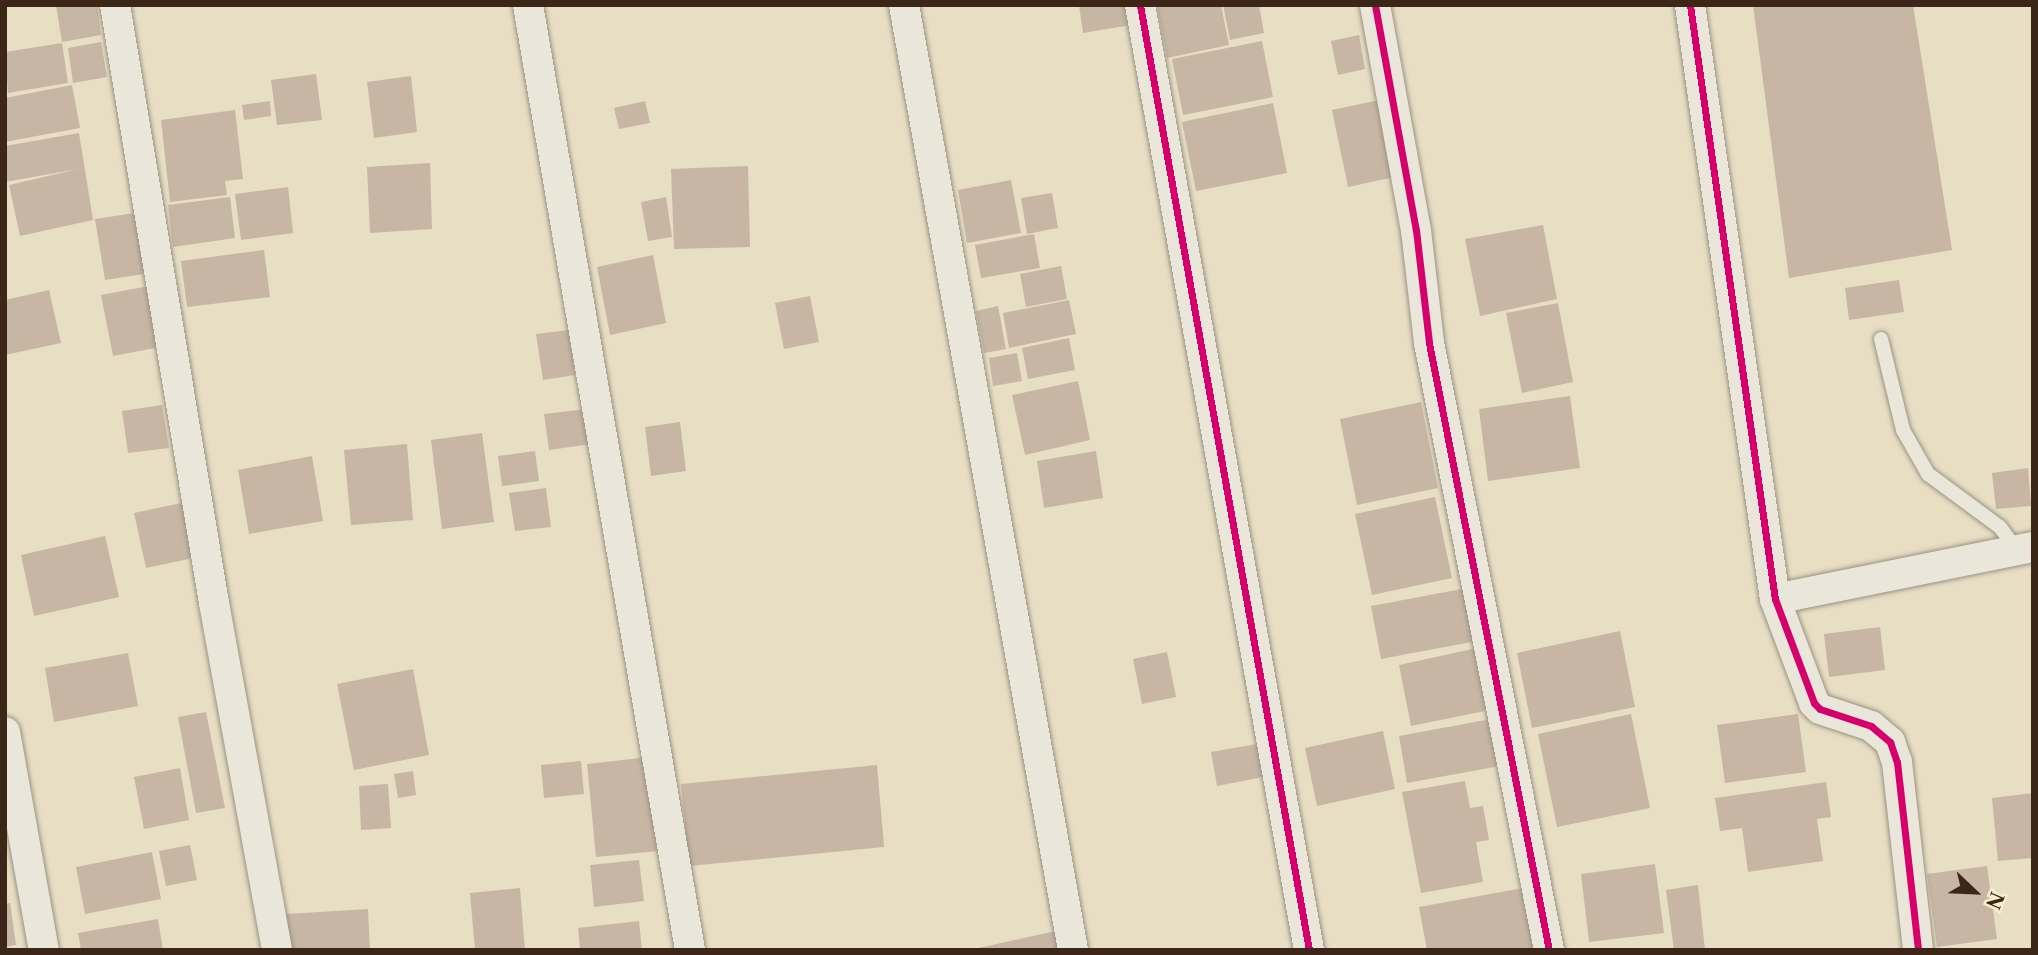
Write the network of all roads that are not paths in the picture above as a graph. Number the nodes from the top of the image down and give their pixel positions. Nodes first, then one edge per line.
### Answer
1 (115, 5) edge
2 (528, 5) edge
3 (904, 5) edge
4 (1140, 5) edge
5 (1375, 5) edge
6 (1690, 5) edge
7 (1881, 339) dead end
8 (2025, 548) edge
9 (1775, 599) junction
10 (5, 732) edge
11 (44, 950) edge
12 (277, 950) edge
13 (690, 950) edge
14 (1073, 950) edge
15 (1309, 950) edge
16 (1549, 950) edge
17 (1918, 950) edge

1 - 12 street
2 - 13 street
3 - 14 street
4 - 15 street
5 - 16 street
6 - 9 street
7 - 8 lane
8 - 9 street
9 - 17 street
10 - 11 street

